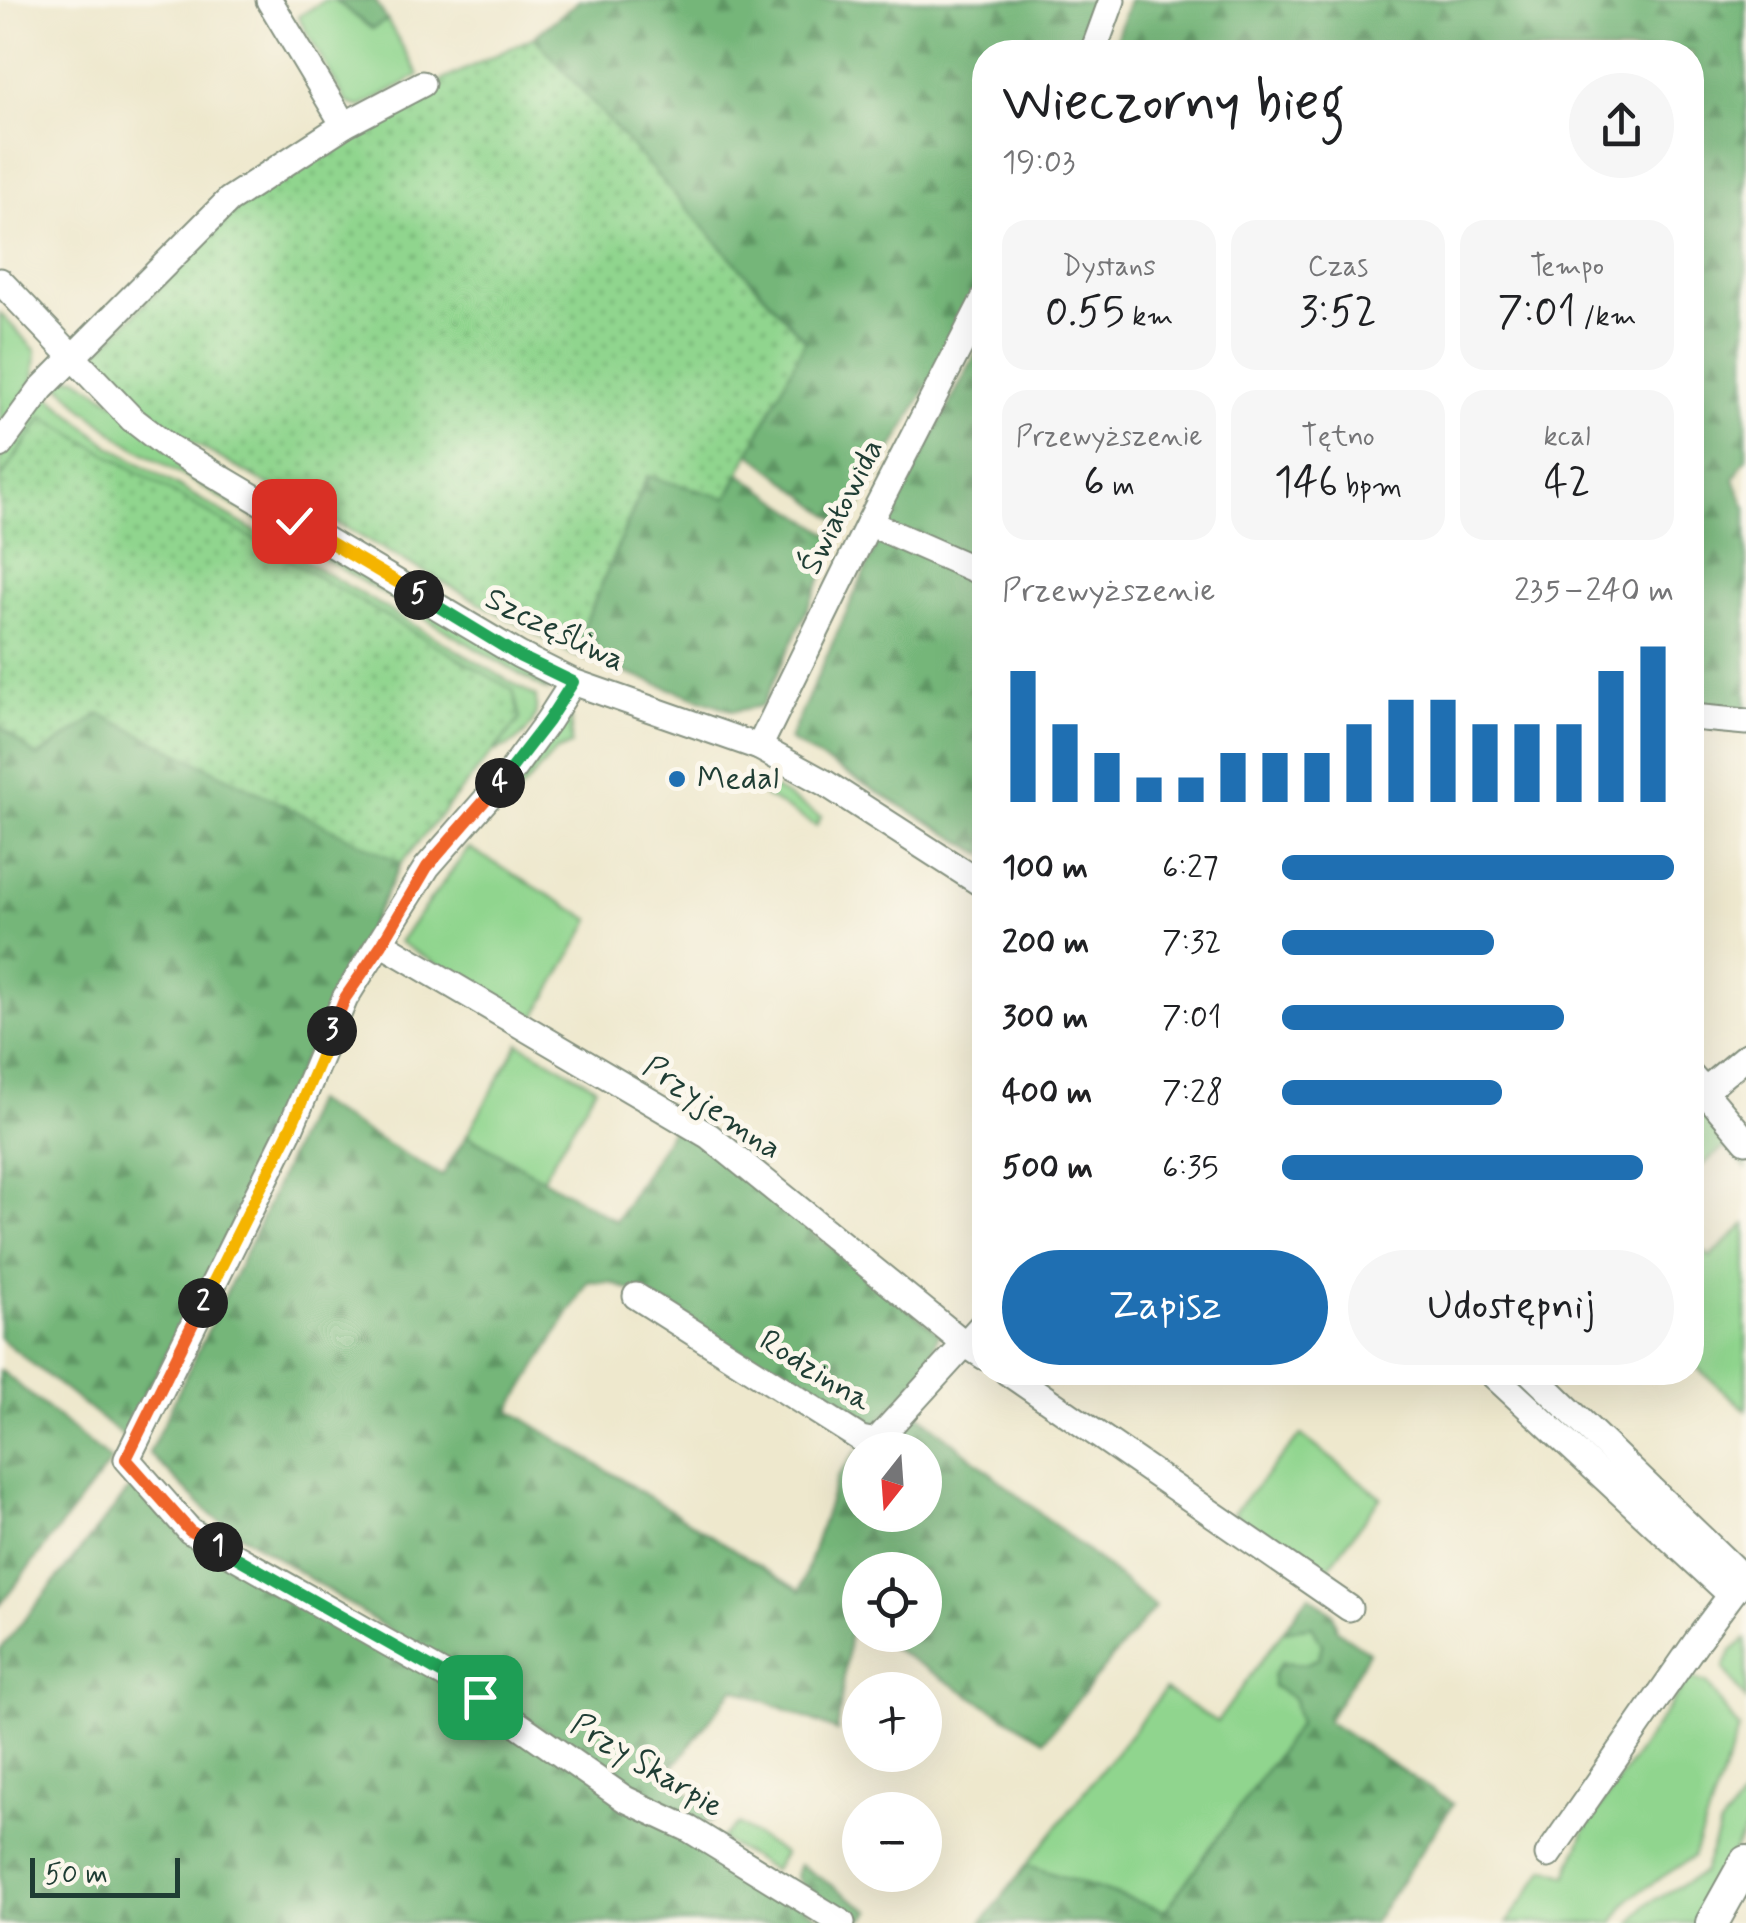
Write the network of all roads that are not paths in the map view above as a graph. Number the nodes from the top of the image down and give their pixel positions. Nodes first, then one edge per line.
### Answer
1 (269, 0) edge
2 (1112, 0) edge
3 (1097, 40) edge
4 (422, 84) dead end
5 (344, 125) junction
6 (0, 281) edge
7 (972, 322) edge
8 (72, 357) junction
9 (0, 446) edge
10 (868, 524) junction
11 (972, 568) edge
12 (573, 682) junction
13 (1704, 718) edge
14 (1746, 722) edge
15 (759, 747) junction
16 (972, 878) edge
17 (382, 944) junction
18 (1746, 1056) edge
19 (1704, 1080) edge
20 (1704, 1091) edge
21 (1746, 1141) edge
22 (636, 1296) dead end
23 (972, 1349) edge
24 (972, 1354) edge
25 (1026, 1385) edge
26 (1505, 1385) edge
27 (1543, 1385) edge
28 (1740, 1585) edge
29 (1349, 1608) dead end
30 (1548, 1855) dead end
31 (1746, 1862) edge
32 (842, 1923) edge
33 (1712, 1923) edge

1 - 5 street
2 - 3 street
4 - 5 street
5 - 8 street
6 - 8 street, Szczęśliwa
7 - 10 street, Światowida
8 - 9 street
8 - 12 street, Szczęśliwa
10 - 11 street
10 - 15 street, Światowida
12 - 15 street, Szczęśliwa
12 - 17 street
13 - 14 street
15 - 16 street, Szczęśliwa
17 - 23 street, Przyjemna
17 - 32 street, Przy Skarpie
18 - 19 street
20 - 21 street
22 - 24 street, Rodzinna
25 - 29 street
26 - 28 street
27 - 28 street
28 - 30 street
31 - 33 main road

